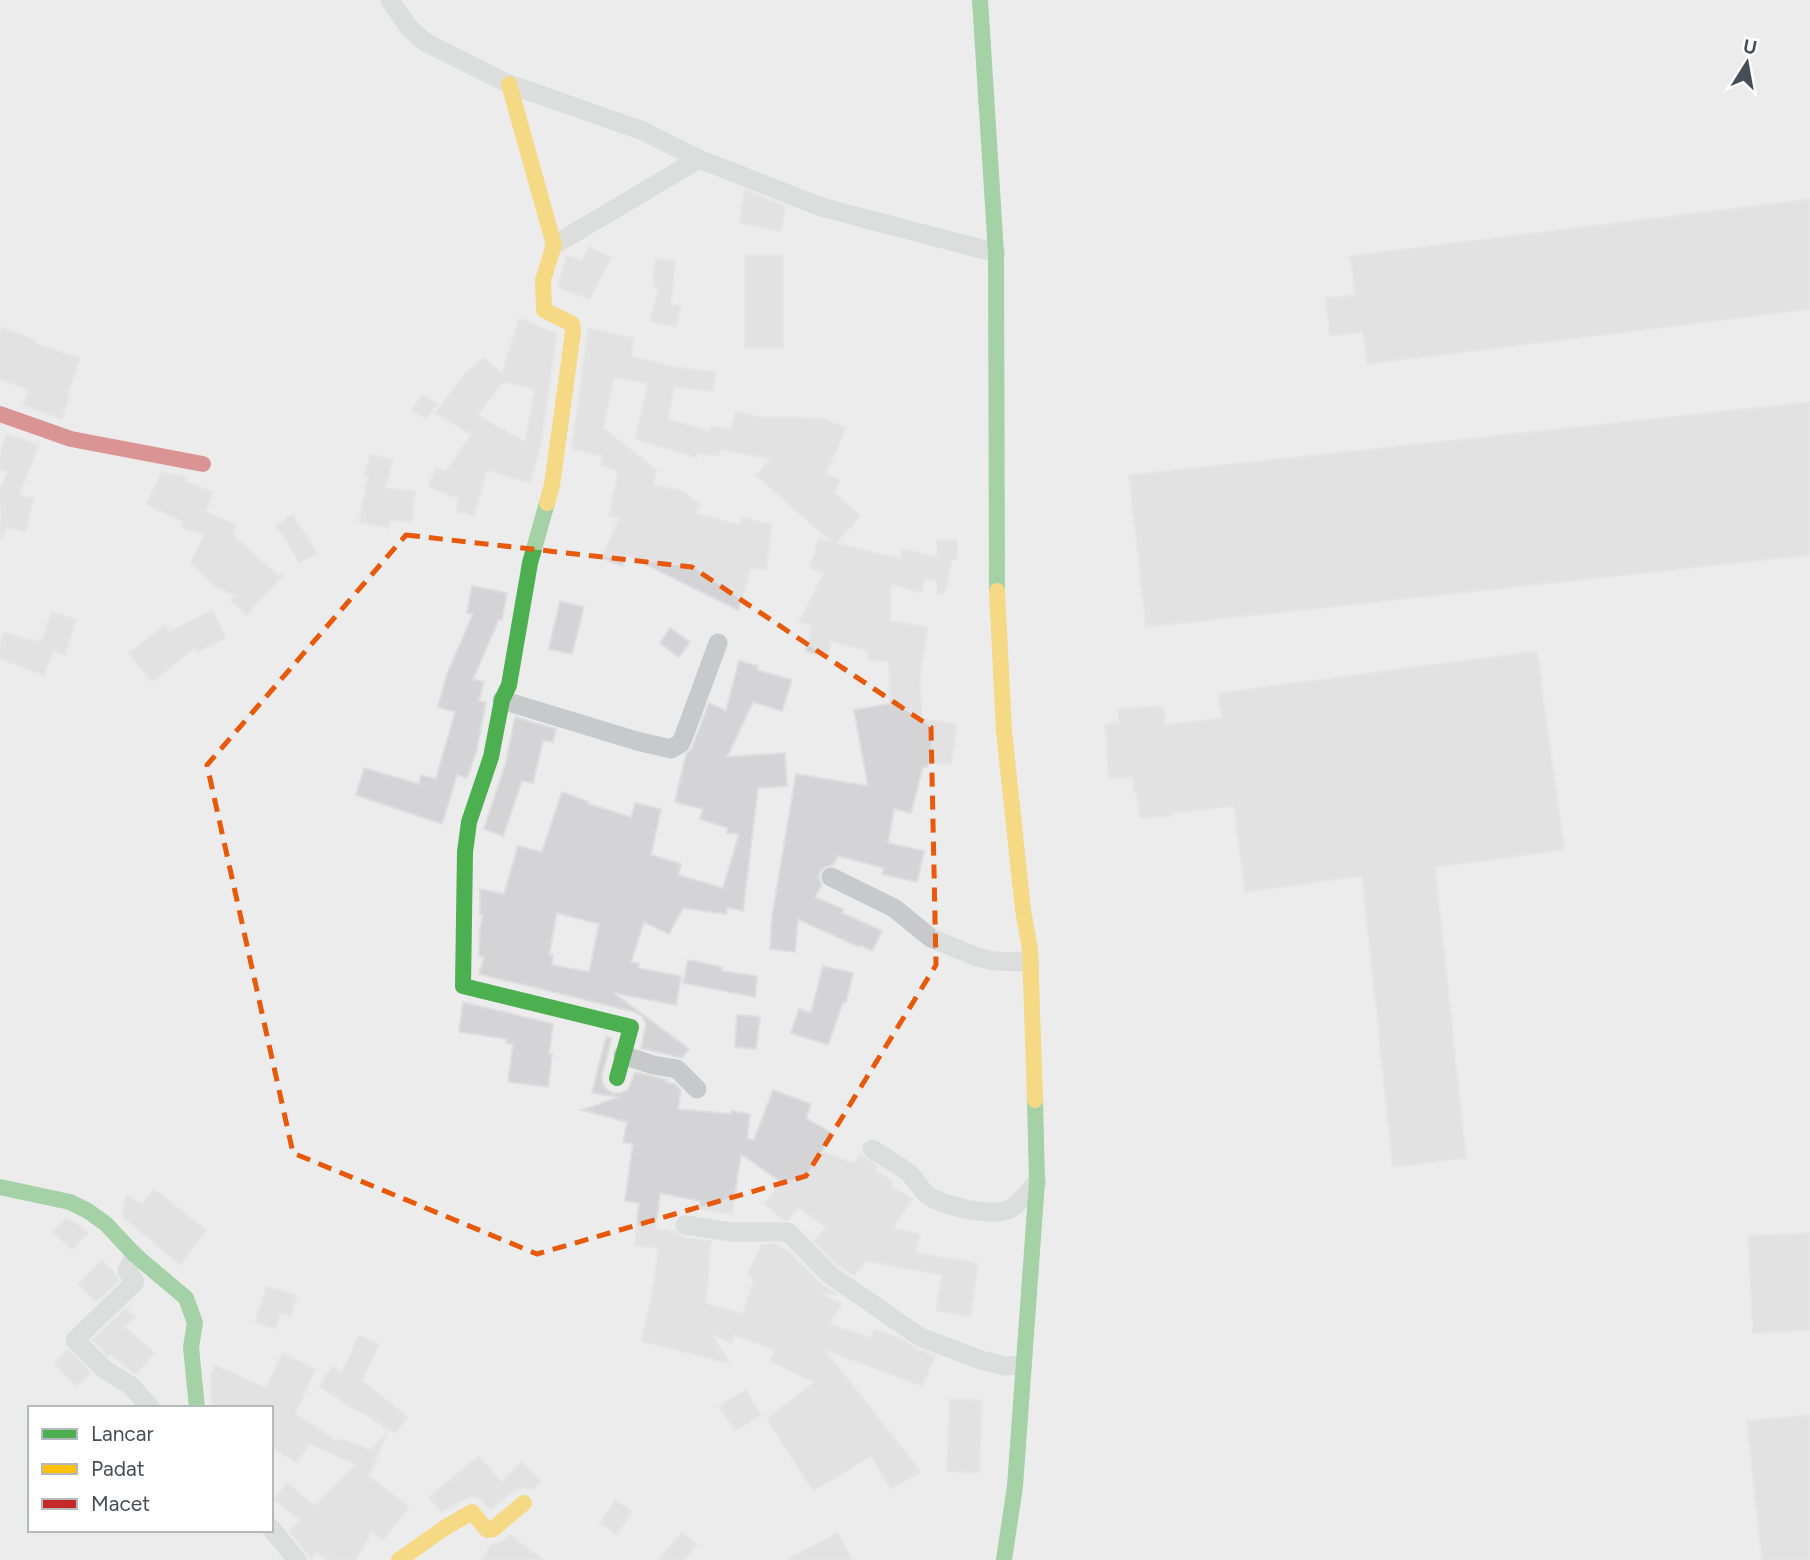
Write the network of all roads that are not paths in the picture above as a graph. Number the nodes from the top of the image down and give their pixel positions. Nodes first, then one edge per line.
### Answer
1 (390, 0) edge
2 (980, 0) edge
3 (509, 84) junction
4 (699, 159) junction
5 (554, 245) junction
6 (996, 253) junction
7 (0, 414) edge
8 (203, 464) dead end
9 (718, 642) dead end
10 (502, 700) junction
11 (831, 877) dead end
12 (1030, 962) junction
13 (623, 1055) junction
14 (617, 1077) dead end
15 (697, 1089) dead end
16 (872, 1149) dead end
17 (1037, 1182) junction
18 (0, 1187) edge
19 (685, 1225) dead end
20 (135, 1255) junction
21 (1023, 1366) junction
22 (149, 1406) edge
23 (197, 1406) edge
24 (524, 1503) dead end
25 (273, 1530) edge
26 (297, 1560) edge
27 (398, 1560) edge
28 (1004, 1560) edge

1 - 3 street
2 - 6 street
3 - 4 street
3 - 5 street
4 - 5 street
4 - 6 street
5 - 10 street
6 - 12 street
7 - 8 street
9 - 10 street
10 - 13 street
11 - 12 street
12 - 17 street
13 - 14 street
13 - 15 street
16 - 17 street
17 - 21 street
18 - 20 street
19 - 21 street
20 - 22 street
20 - 23 street
21 - 28 street
24 - 27 street
25 - 26 street

